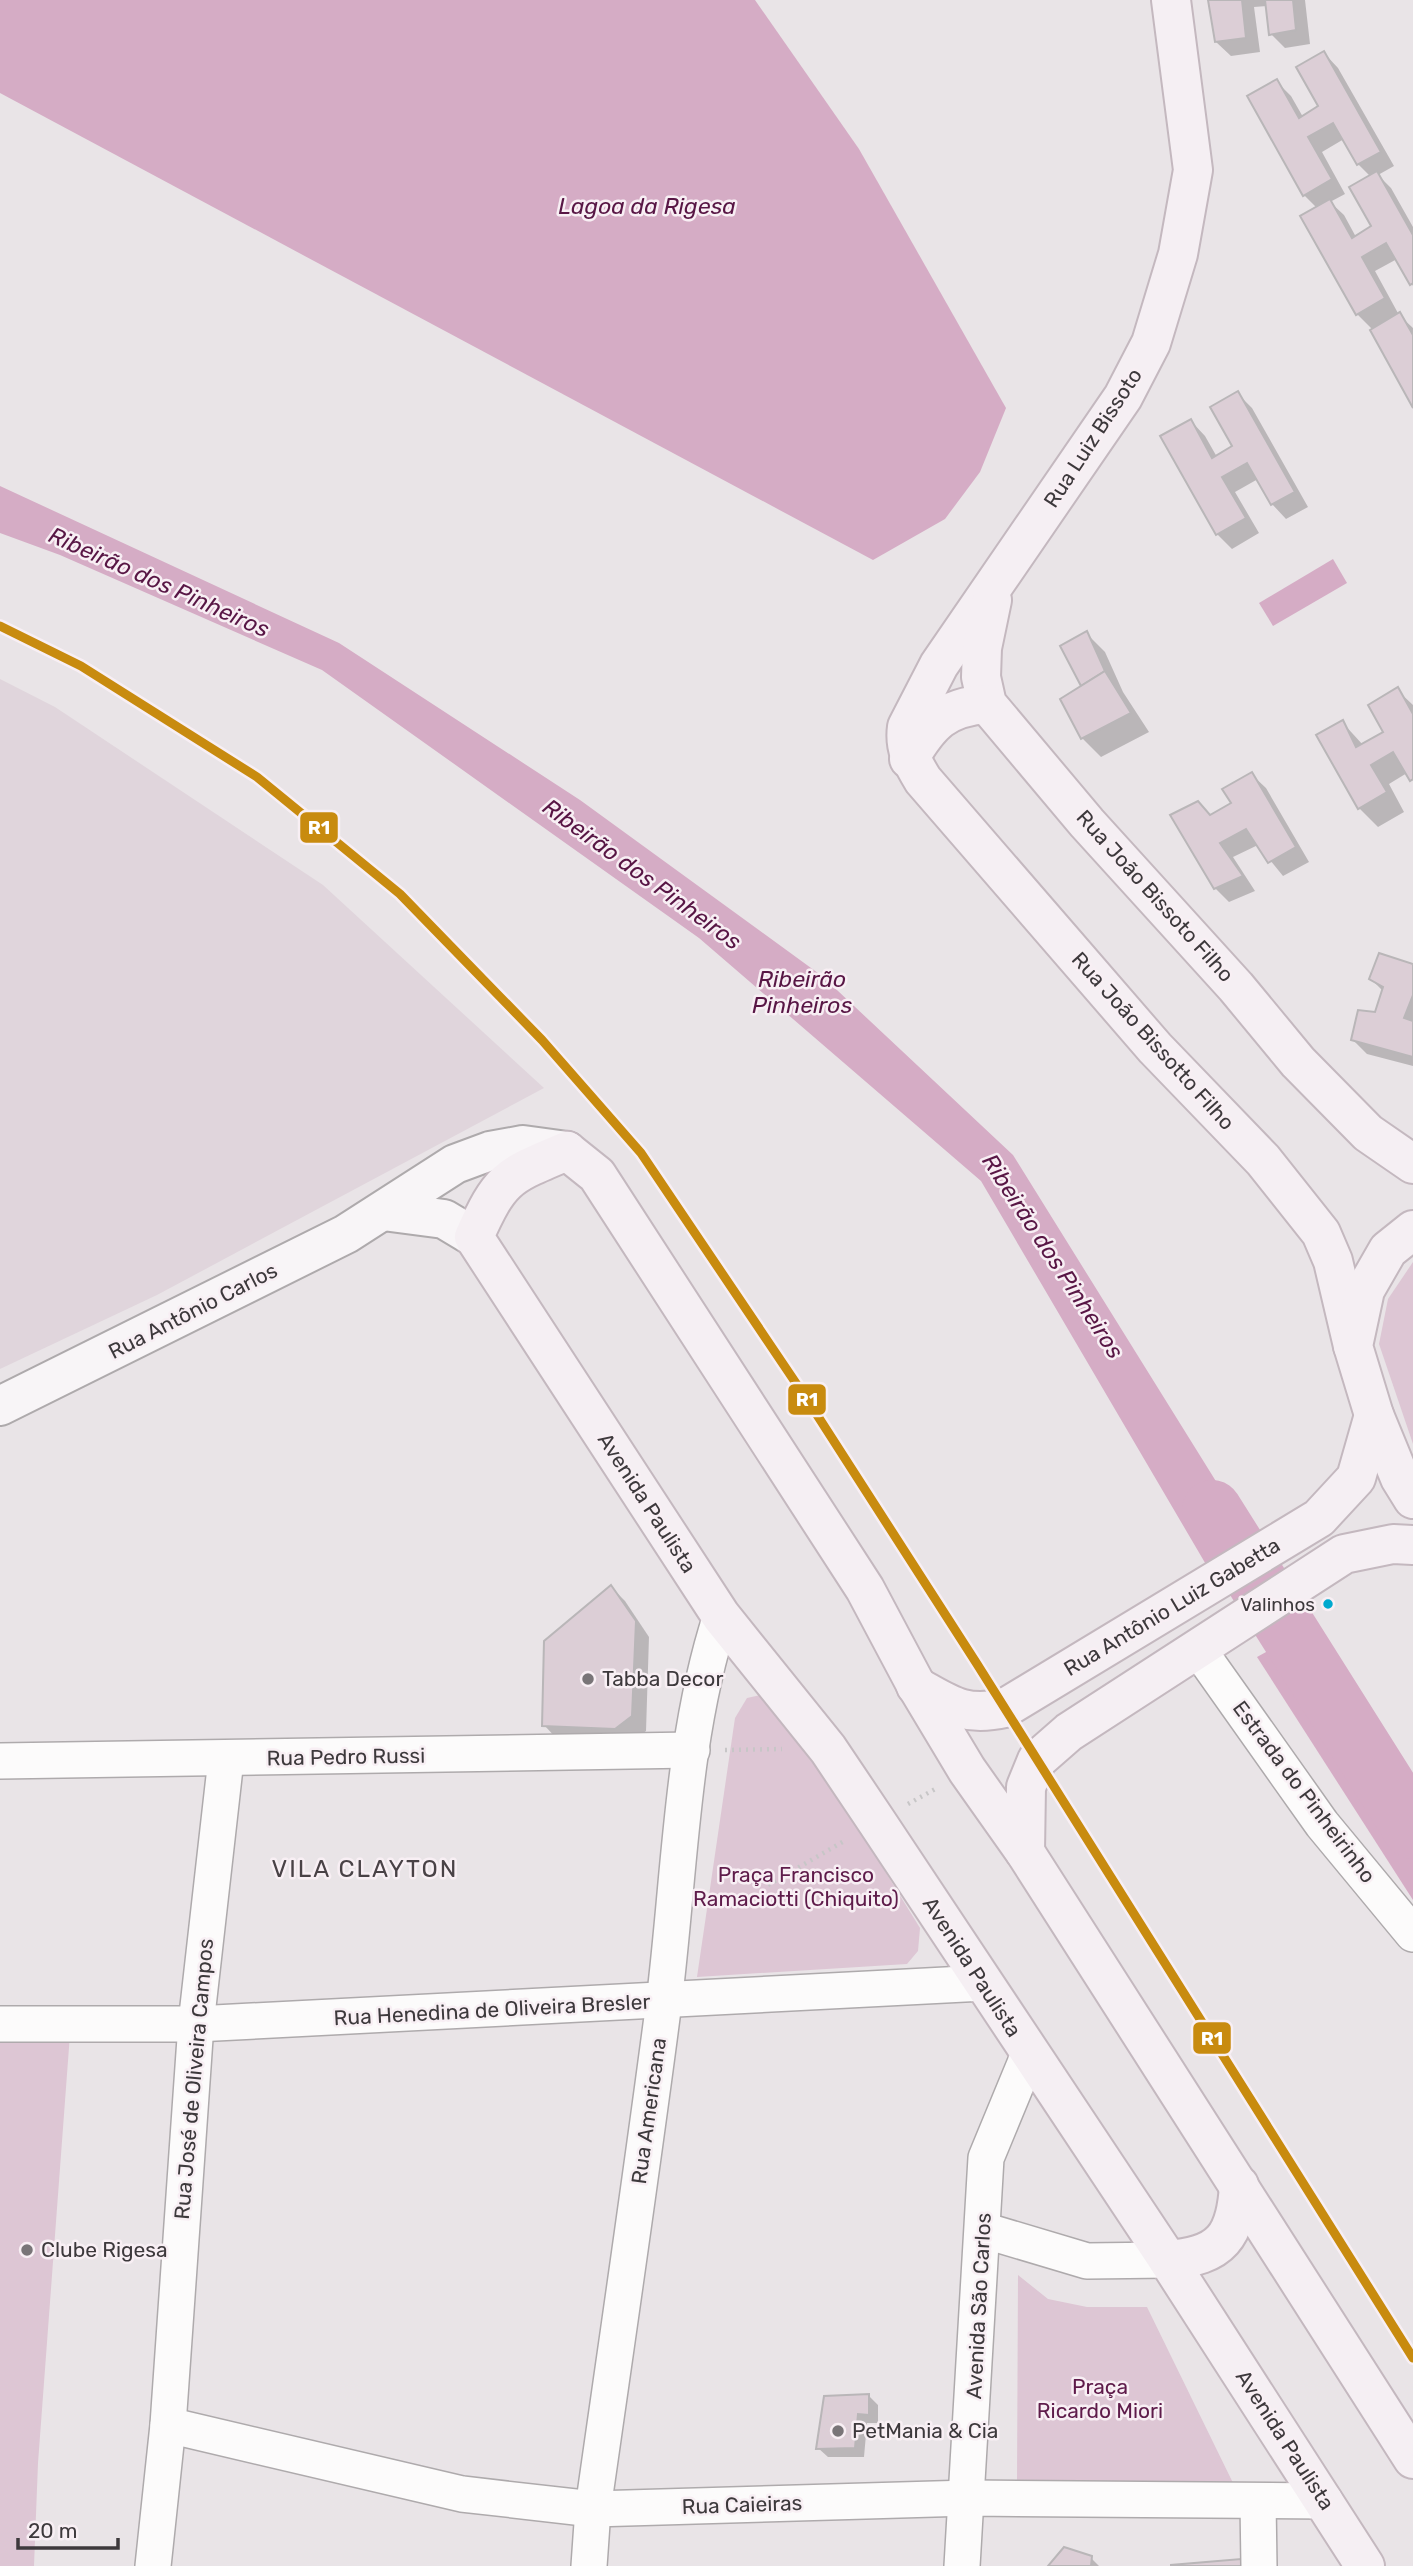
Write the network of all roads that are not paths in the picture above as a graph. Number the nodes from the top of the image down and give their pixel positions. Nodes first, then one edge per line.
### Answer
1 (1171, 0) edge
2 (994, 587) junction
3 (987, 704) junction
4 (909, 759) junction
5 (568, 1151) junction
6 (1413, 1164) edge
7 (383, 1211) junction
8 (1413, 1230) edge
9 (474, 1237) junction
10 (1353, 1346) junction
11 (0, 1406) edge
12 (1374, 1415) junction
13 (1413, 1499) edge
14 (1413, 1545) edge
15 (720, 1616) junction
16 (1204, 1645) junction
17 (916, 1685) junction
18 (692, 1750) junction
19 (226, 1759) junction
20 (0, 1761) edge
21 (1025, 1852) junction
22 (1413, 1934) edge
23 (984, 1983) junction
24 (664, 2001) junction
25 (0, 2024) edge
26 (196, 2024) junction
27 (1029, 2054) junction
28 (1239, 2185) junction
29 (983, 2231) junction
30 (1168, 2260) junction
31 (168, 2425) junction
32 (1413, 2459) edge
33 (968, 2498) junction
34 (1325, 2501) junction
35 (1258, 2502) junction
36 (593, 2509) junction
37 (153, 2566) edge
38 (589, 2566) edge
39 (962, 2566) edge
40 (1259, 2566) edge
41 (1365, 2566) edge

1 - 2 main road, Rua Luiz Bissoto
2 - 3 main road
2 - 4 main road, Rua Luiz Bissoto
3 - 4 main road
3 - 6 main road, Rua João Bissoto Filho
4 - 10 main road, Rua João Bissotto Filho
5 - 7 main road, Rua Antônio Carlos
5 - 9 main road
5 - 17 main road
7 - 9 main road
7 - 11 main road, Rua Antônio Carlos
8 - 10 main road
9 - 15 main road, Avenida Paulista
10 - 12 main road
12 - 13 main road
12 - 17 main road, Rua Antônio Luiz Gabetta
14 - 16 main road
15 - 18 street, Rua Americana
15 - 23 main road, Avenida Paulista
16 - 21 main road
16 - 22 street, Estrada do Pinheirinho
17 - 21 main road
18 - 19 street, Rua Pedro Russi
18 - 24 street, Rua Americana
19 - 20 street, Rua Pedro Russi
19 - 26 street, Rua José de Oliveira Campos
21 - 28 main road
23 - 24 street, Rua Henedina de Oliveira Bresler
23 - 27 main road, Avenida Paulista
24 - 26 street, Rua Henedina de Oliveira Bresler
24 - 36 street, Rua Americana
25 - 26 street, Rua Henedina de Oliveira Bresler
26 - 31 street, Rua José de Oliveira Campos
27 - 29 street, Avenida São Carlos
27 - 30 main road, Avenida Paulista
28 - 30 main road
28 - 32 main road
29 - 30 street
29 - 33 street, Avenida São Carlos
30 - 34 main road, Avenida Paulista
31 - 36 street, Rua Caieiras
31 - 37 street, Rua José de Oliveira Campos
33 - 35 street, Rua Caieiras
33 - 36 street, Rua Caieiras
33 - 39 street, Avenida São Carlos
34 - 35 street, Rua Caieiras
34 - 41 main road, Avenida Paulista
35 - 40 street
36 - 38 street, Rua Americana

